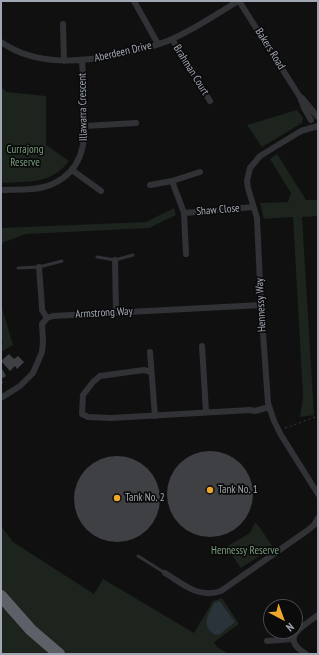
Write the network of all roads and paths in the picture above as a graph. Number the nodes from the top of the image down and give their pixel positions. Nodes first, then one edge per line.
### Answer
1 (134, 1) edge
2 (239, 1) edge
3 (63, 24) dead end
4 (172, 39) junction
5 (1, 42) edge
6 (158, 44) junction
7 (64, 60) junction
8 (82, 60) junction
9 (300, 97) junction
10 (210, 101) dead end
11 (318, 116) edge
12 (311, 120) junction
13 (136, 123) dead end
14 (85, 126) junction
15 (316, 128) edge
16 (302, 131) junction
17 (72, 170) junction
18 (200, 172) dead end
19 (172, 182) junction
20 (150, 185) dead end
21 (1, 190) edge
22 (101, 191) dead end
23 (252, 207) junction
24 (184, 213) junction
25 (186, 254) dead end
26 (133, 255) dead end
27 (97, 257) dead end
28 (115, 260) junction
29 (62, 261) dead end
30 (39, 267) junction
31 (18, 268) dead end
32 (261, 305) junction
33 (116, 313) junction
34 (47, 318) junction
35 (202, 346) dead end
36 (150, 352) dead end
37 (151, 372) junction
38 (1, 398) edge
39 (269, 405) junction
40 (206, 412) junction
41 (155, 416) junction
42 (318, 416) edge
43 (285, 428) dead end
44 (318, 494) edge
45 (318, 518) edge
46 (138, 556) dead end
47 (164, 573) joint
48 (1, 596) edge
49 (318, 615) edge
50 (303, 626) edge
51 (293, 639) joint
52 (267, 641) dead end
53 (59, 654) edge
54 (306, 654) edge

1 - 6 street
2 - 4 street, Aberdeen Drive
2 - 9 street, Bakers Road
3 - 7 street
4 - 6 street, Aberdeen Drive
4 - 10 street, Brahman Court
5 - 7 street, Aberdeen Drive
6 - 8 street, Aberdeen Drive
7 - 8 street, Aberdeen Drive
8 - 14 street, Illawarra Crescent
9 - 11 street, Bakers Road
9 - 12 street, Bakers Road
11 - 12 street, Hennessy Way
12 - 15 street, Bakers Road
12 - 16 street, Hennessy Way
13 - 14 street
14 - 17 street, Illawarra Crescent
15 - 16 street, Hennessy Way
16 - 23 street, Hennessy Way
17 - 21 street, Illawarra Crescent
17 - 22 street
18 - 19 street
19 - 20 street
19 - 24 street, Shaw Close
23 - 24 street, Shaw Close
23 - 32 street, Hennessy Way
24 - 25 street, Shaw Close
26 - 28 lane
27 - 28 lane
28 - 33 street
29 - 30 lane
30 - 31 lane
30 - 34 street
32 - 33 street, Armstrong Way
32 - 39 street, Hennessy Way
33 - 34 street, Armstrong Way
34 - 38 street
35 - 40 street
36 - 37 street
37 - 41 street
37 - 41 street
39 - 40 street
39 - 44 street, Hennessy Way
40 - 41 street
42 - 43 path
45 - 47 street
46 - 47 lane
48 - 53 highway
49 - 50 street
51 - 52 street
51 - 54 street

